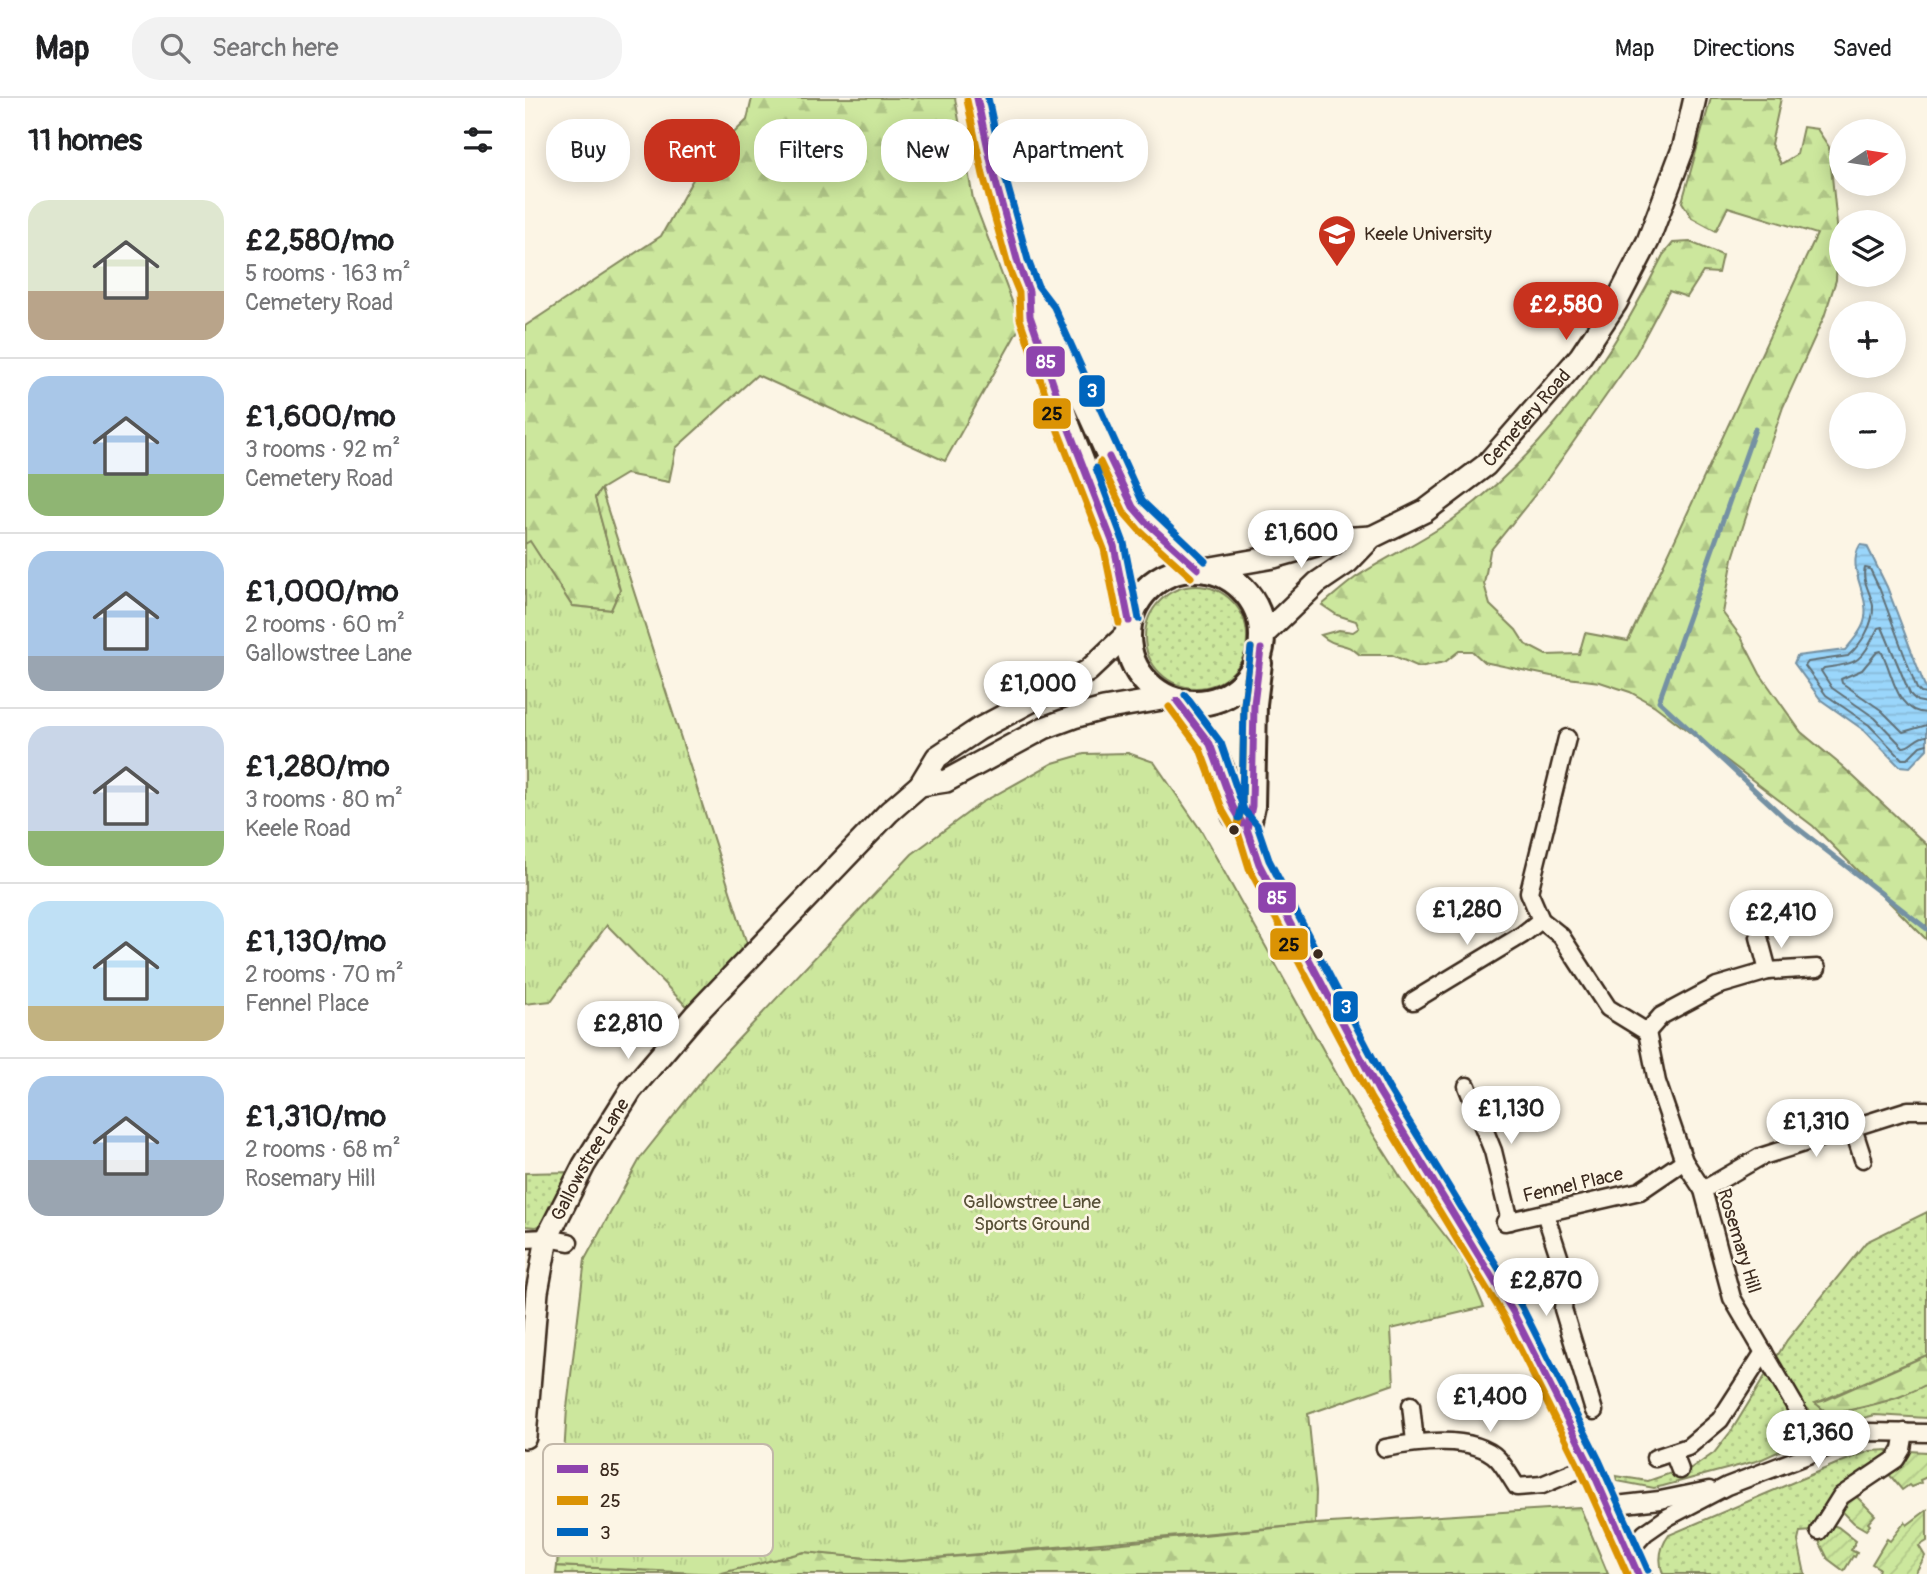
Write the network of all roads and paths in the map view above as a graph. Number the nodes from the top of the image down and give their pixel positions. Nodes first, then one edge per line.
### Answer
1 (977, 98) edge
2 (1695, 98) edge
3 (1029, 291) junction
4 (1372, 537) junction
5 (1202, 569) junction
6 (1128, 627) junction
7 (1261, 643) junction
8 (1172, 699) junction
9 (1567, 738) dead end
10 (920, 785) junction
11 (1247, 829) junction
12 (1541, 920) junction
13 (1759, 937) dead end
14 (1817, 968) dead end
15 (1768, 971) junction
16 (1413, 1001) dead end
17 (1647, 1032) junction
18 (1467, 1086) dead end
19 (1927, 1110) edge
20 (1853, 1128) junction
21 (1863, 1159) dead end
22 (1684, 1161) junction
23 (1703, 1190) junction
24 (1545, 1213) junction
25 (547, 1238) junction
26 (525, 1239) edge
27 (569, 1242) dead end
28 (1764, 1352) junction
29 (1411, 1405) dead end
30 (1594, 1411) dead end
31 (1906, 1432) junction
32 (1927, 1433) edge
33 (525, 1437) edge
34 (1415, 1443) junction
35 (1385, 1448) dead end
36 (1816, 1451) junction
37 (1673, 1452) junction
38 (1655, 1458) dead end
39 (1590, 1465) junction
40 (1680, 1470) dead end
41 (1727, 1486) junction
42 (1607, 1506) junction
43 (1819, 1531) dead end
44 (1633, 1563) edge

1 - 3 main road
2 - 4 street, Cemetery Road
3 - 5 main road
3 - 6 main road
4 - 5 street, Cemetery Road
4 - 7 street, Cemetery Road
5 - 6 main road
5 - 7 main road
6 - 8 main road
6 - 10 street, Gallowstree Lane
7 - 8 main road
7 - 11 main road
8 - 10 street, Gallowstree Lane
8 - 11 main road
9 - 12 street
10 - 25 street, Gallowstree Lane
11 - 39 main road
12 - 16 street
12 - 17 street
13 - 15 street
14 - 15 street
15 - 17 street
17 - 22 street, Rosemary Hill
18 - 24 street, Fennel Place
19 - 20 street
20 - 21 street
20 - 23 street
22 - 23 street, Rosemary Hill
22 - 24 street, Fennel Place
23 - 28 street, Rosemary Hill
24 - 30 street
25 - 26 street
25 - 27 street
25 - 33 street, Gallowstree Lane
28 - 36 street, Rosemary Hill
28 - 37 street
29 - 34 street
31 - 32 street
31 - 36 street
31 - 43 street
34 - 35 street
34 - 39 street
36 - 41 street
37 - 38 street
37 - 40 street
39 - 42 main road
41 - 42 street
41 - 44 street
42 - 44 main road

